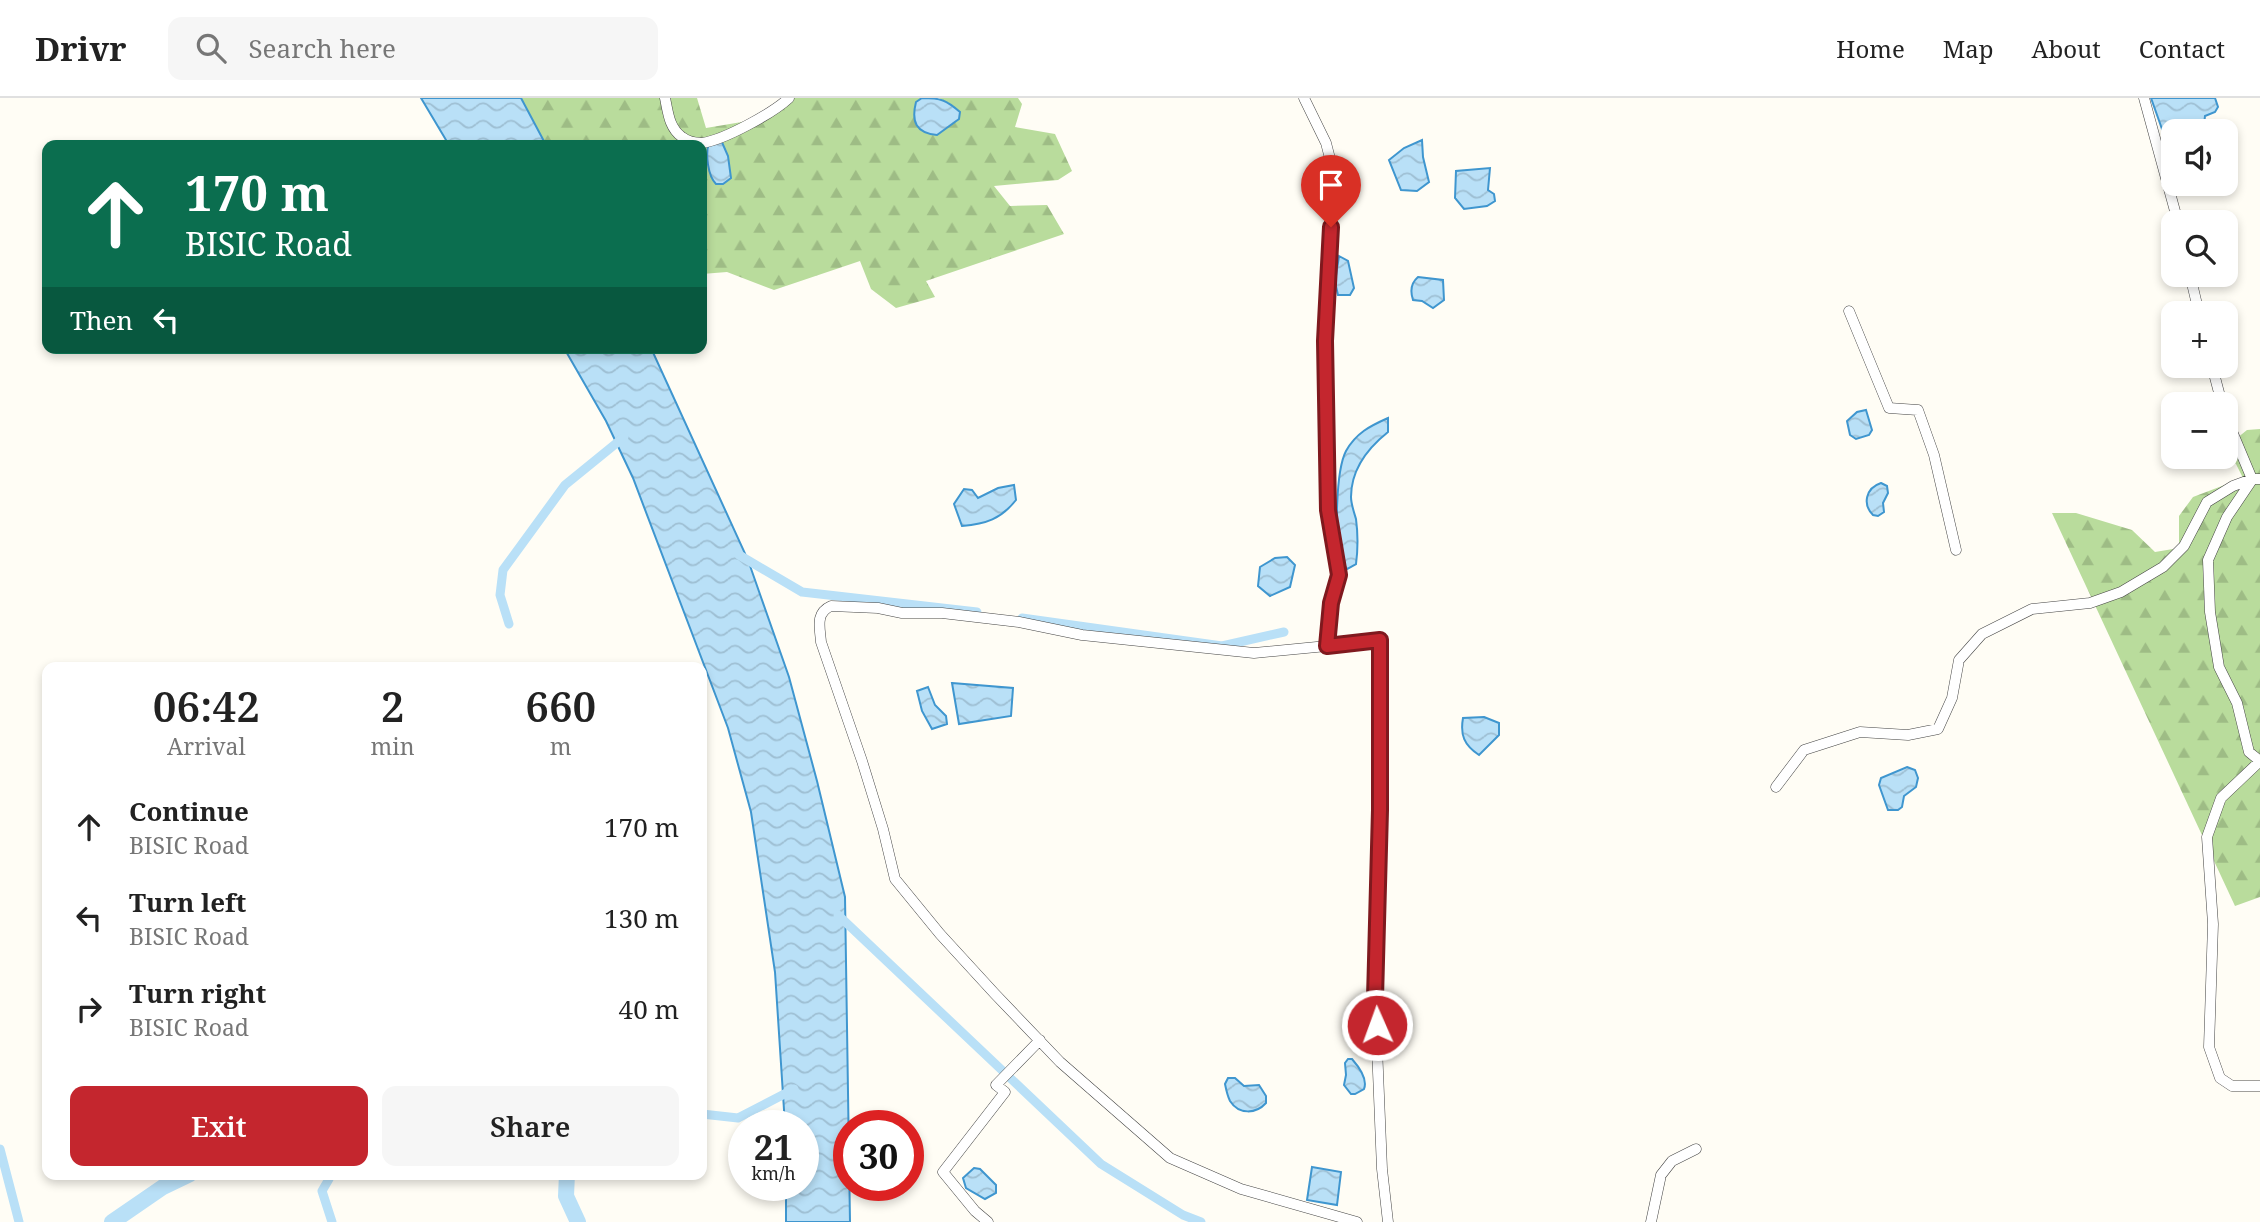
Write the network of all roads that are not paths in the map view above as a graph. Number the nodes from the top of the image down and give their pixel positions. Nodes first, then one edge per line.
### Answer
1 (665, 98) edge
2 (789, 98) edge
3 (1304, 98) edge
4 (2144, 98) edge
5 (687, 140) edge
6 (707, 141) edge
7 (2175, 210) edge
8 (1849, 311) dead end
9 (2238, 442) edge
10 (2256, 479) edge
11 (1956, 550) dead end
12 (1327, 646) junction
13 (1776, 787) dead end
14 (1040, 1040) junction
15 (2260, 1086) edge
16 (1696, 1149) dead end
17 (988, 1222) edge
18 (1357, 1222) edge
19 (1388, 1222) edge
20 (1651, 1222) edge

1 - 5 street
2 - 6 street
3 - 12 street
4 - 7 street
8 - 11 street
9 - 10 street
10 - 13 street
10 - 15 street
12 - 14 street
12 - 19 street
14 - 17 street
14 - 18 street
16 - 20 street

